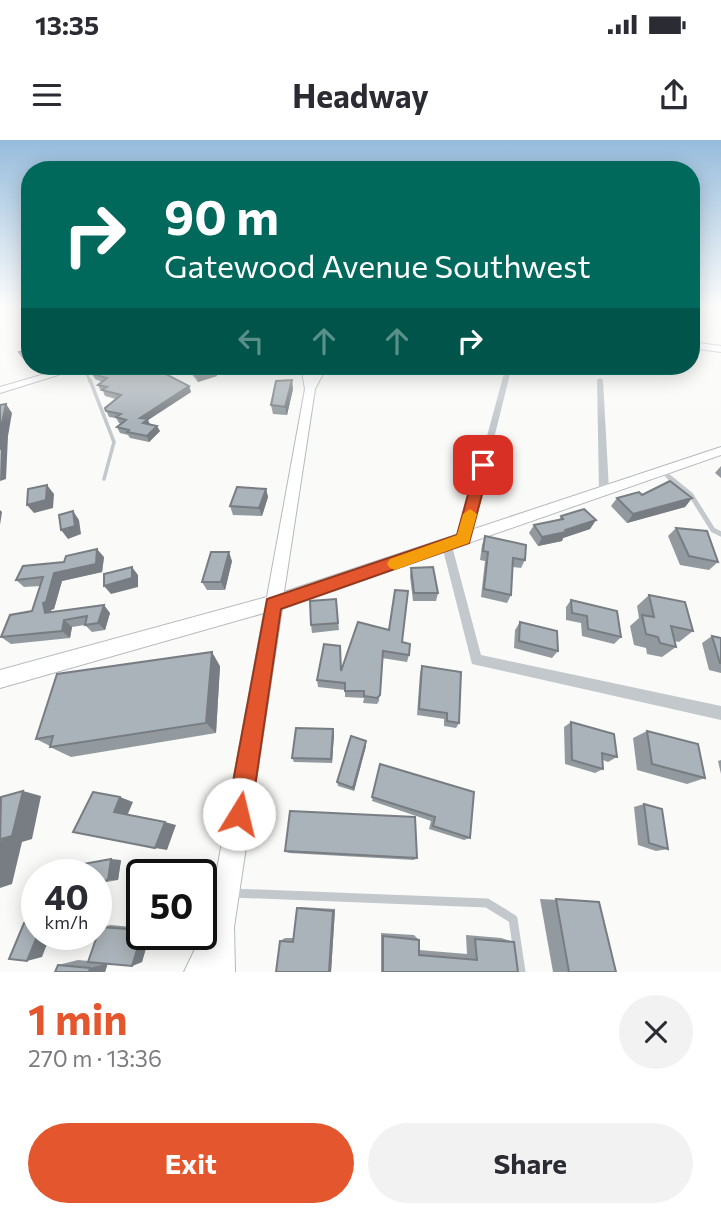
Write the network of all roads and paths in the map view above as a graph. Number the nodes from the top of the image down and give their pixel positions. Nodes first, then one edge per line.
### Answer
1 (700, 347) edge
2 (721, 349) edge
3 (52, 375) edge
4 (88, 375) edge
5 (308, 375) edge
6 (317, 375) edge
7 (507, 375) edge
8 (600, 380) dead end
9 (310, 389) junction
10 (0, 390) edge
11 (721, 451) edge
12 (662, 471) junction
13 (104, 479) dead end
14 (604, 490) junction
15 (721, 534) edge
16 (464, 539) junction
17 (447, 546) junction
18 (273, 604) junction
19 (0, 679) edge
20 (721, 713) edge
21 (225, 893) junction
22 (220, 927) junction
23 (198, 972) edge
24 (221, 972) edge
25 (521, 972) edge

1 - 2 street
3 - 10 street
4 - 13 lane
5 - 9 street
6 - 9 street
7 - 16 street
8 - 14 street
9 - 18 street
11 - 12 street
12 - 14 street
12 - 15 lane
14 - 16 street
16 - 17 street
17 - 18 street
17 - 20 street
18 - 19 street
18 - 21 street
21 - 22 street
21 - 25 lane
22 - 23 street
22 - 24 street

